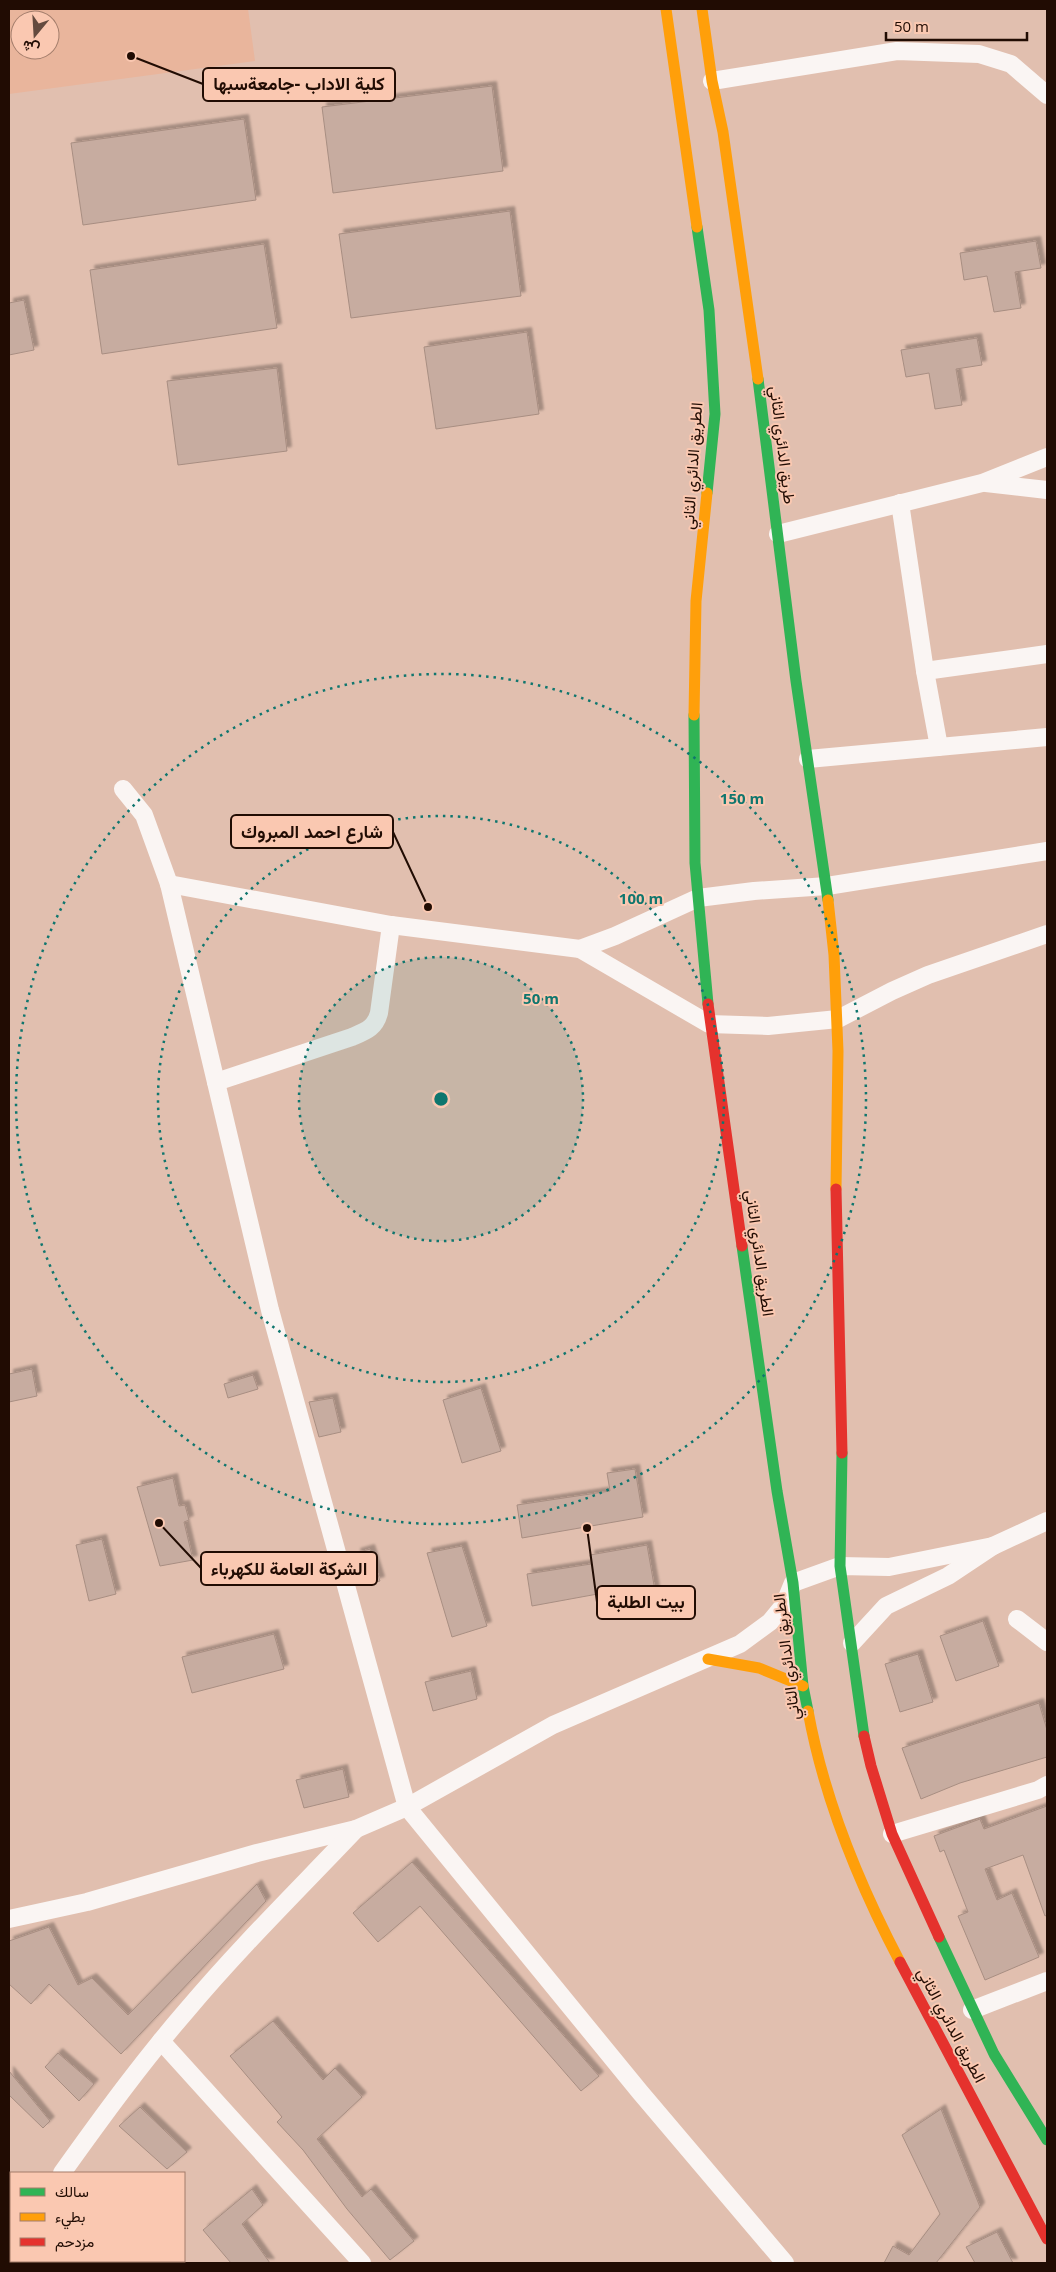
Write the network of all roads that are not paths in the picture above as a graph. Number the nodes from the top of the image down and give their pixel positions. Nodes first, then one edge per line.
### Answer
1 (666, 9) edge
2 (702, 9) edge
3 (712, 81) junction
4 (1047, 96) edge
5 (1047, 457) edge
6 (982, 483) junction
7 (1047, 490) edge
8 (900, 504) junction
9 (778, 534) junction
10 (1047, 654) edge
11 (925, 671) junction
12 (1047, 737) edge
13 (939, 747) junction
14 (808, 759) junction
15 (123, 789) dead end
16 (1047, 851) edge
17 (169, 884) junction
18 (827, 886) junction
19 (698, 898) junction
20 (391, 925) junction
21 (1047, 934) edge
22 (580, 949) junction
23 (838, 1019) junction
24 (709, 1024) junction
25 (216, 1082) junction
26 (1047, 1522) edge
27 (993, 1546) junction
28 (840, 1566) junction
29 (793, 1583) junction
30 (1017, 1619) dead end
31 (1047, 1642) edge
32 (852, 1643) junction
33 (708, 1659) junction
34 (803, 1686) junction
35 (1047, 1785) edge
36 (407, 1807) junction
37 (356, 1829) junction
38 (892, 1834) junction
39 (9, 1919) edge
40 (1047, 1981) edge
41 (972, 2010) junction
42 (161, 2041) junction
43 (1047, 2140) edge
44 (63, 2172) edge
45 (1047, 2239) edge
46 (362, 2263) edge
47 (785, 2263) edge

1 - 19 main road, الطريق الدائري الثاني
2 - 3 main road, طريق الدائري الثاني
3 - 4 street
3 - 9 main road, طريق الدائري الثاني
5 - 6 street
6 - 7 street
6 - 8 street
8 - 9 street
8 - 11 street
9 - 14 main road, طريق الدائري الثاني
10 - 11 street
11 - 13 street
12 - 13 street
13 - 14 street
14 - 18 main road, طريق الدائري الثاني
15 - 17 street
16 - 18 street
17 - 20 street
17 - 25 street
18 - 19 street
18 - 23 main road, طريق الدائري الثاني
19 - 22 street
19 - 24 main road, الطريق الدائري الثاني
20 - 22 street
20 - 25 street
21 - 23 street
22 - 24 street
23 - 24 street
23 - 28 main road, الطريق الدائري الثاني
24 - 29 main road, الطريق الدائري الثاني
25 - 36 street
26 - 27 street
27 - 28 street
27 - 32 street
28 - 29 street
28 - 32 main road, الطريق الدائري الثاني
29 - 33 street
29 - 34 main road, الطريق الدائري الثاني
30 - 31 street
32 - 38 main road, الطريق الدائري الثاني
33 - 34 main road
33 - 36 street
34 - 45 main road, الطريق الدائري الثاني
35 - 38 street
36 - 37 street
36 - 47 street
37 - 39 street
37 - 42 street
38 - 41 main road, الطريق الدائري الثاني
40 - 41 street
41 - 43 main road, الطريق الدائري الثاني
42 - 44 street
42 - 46 street

